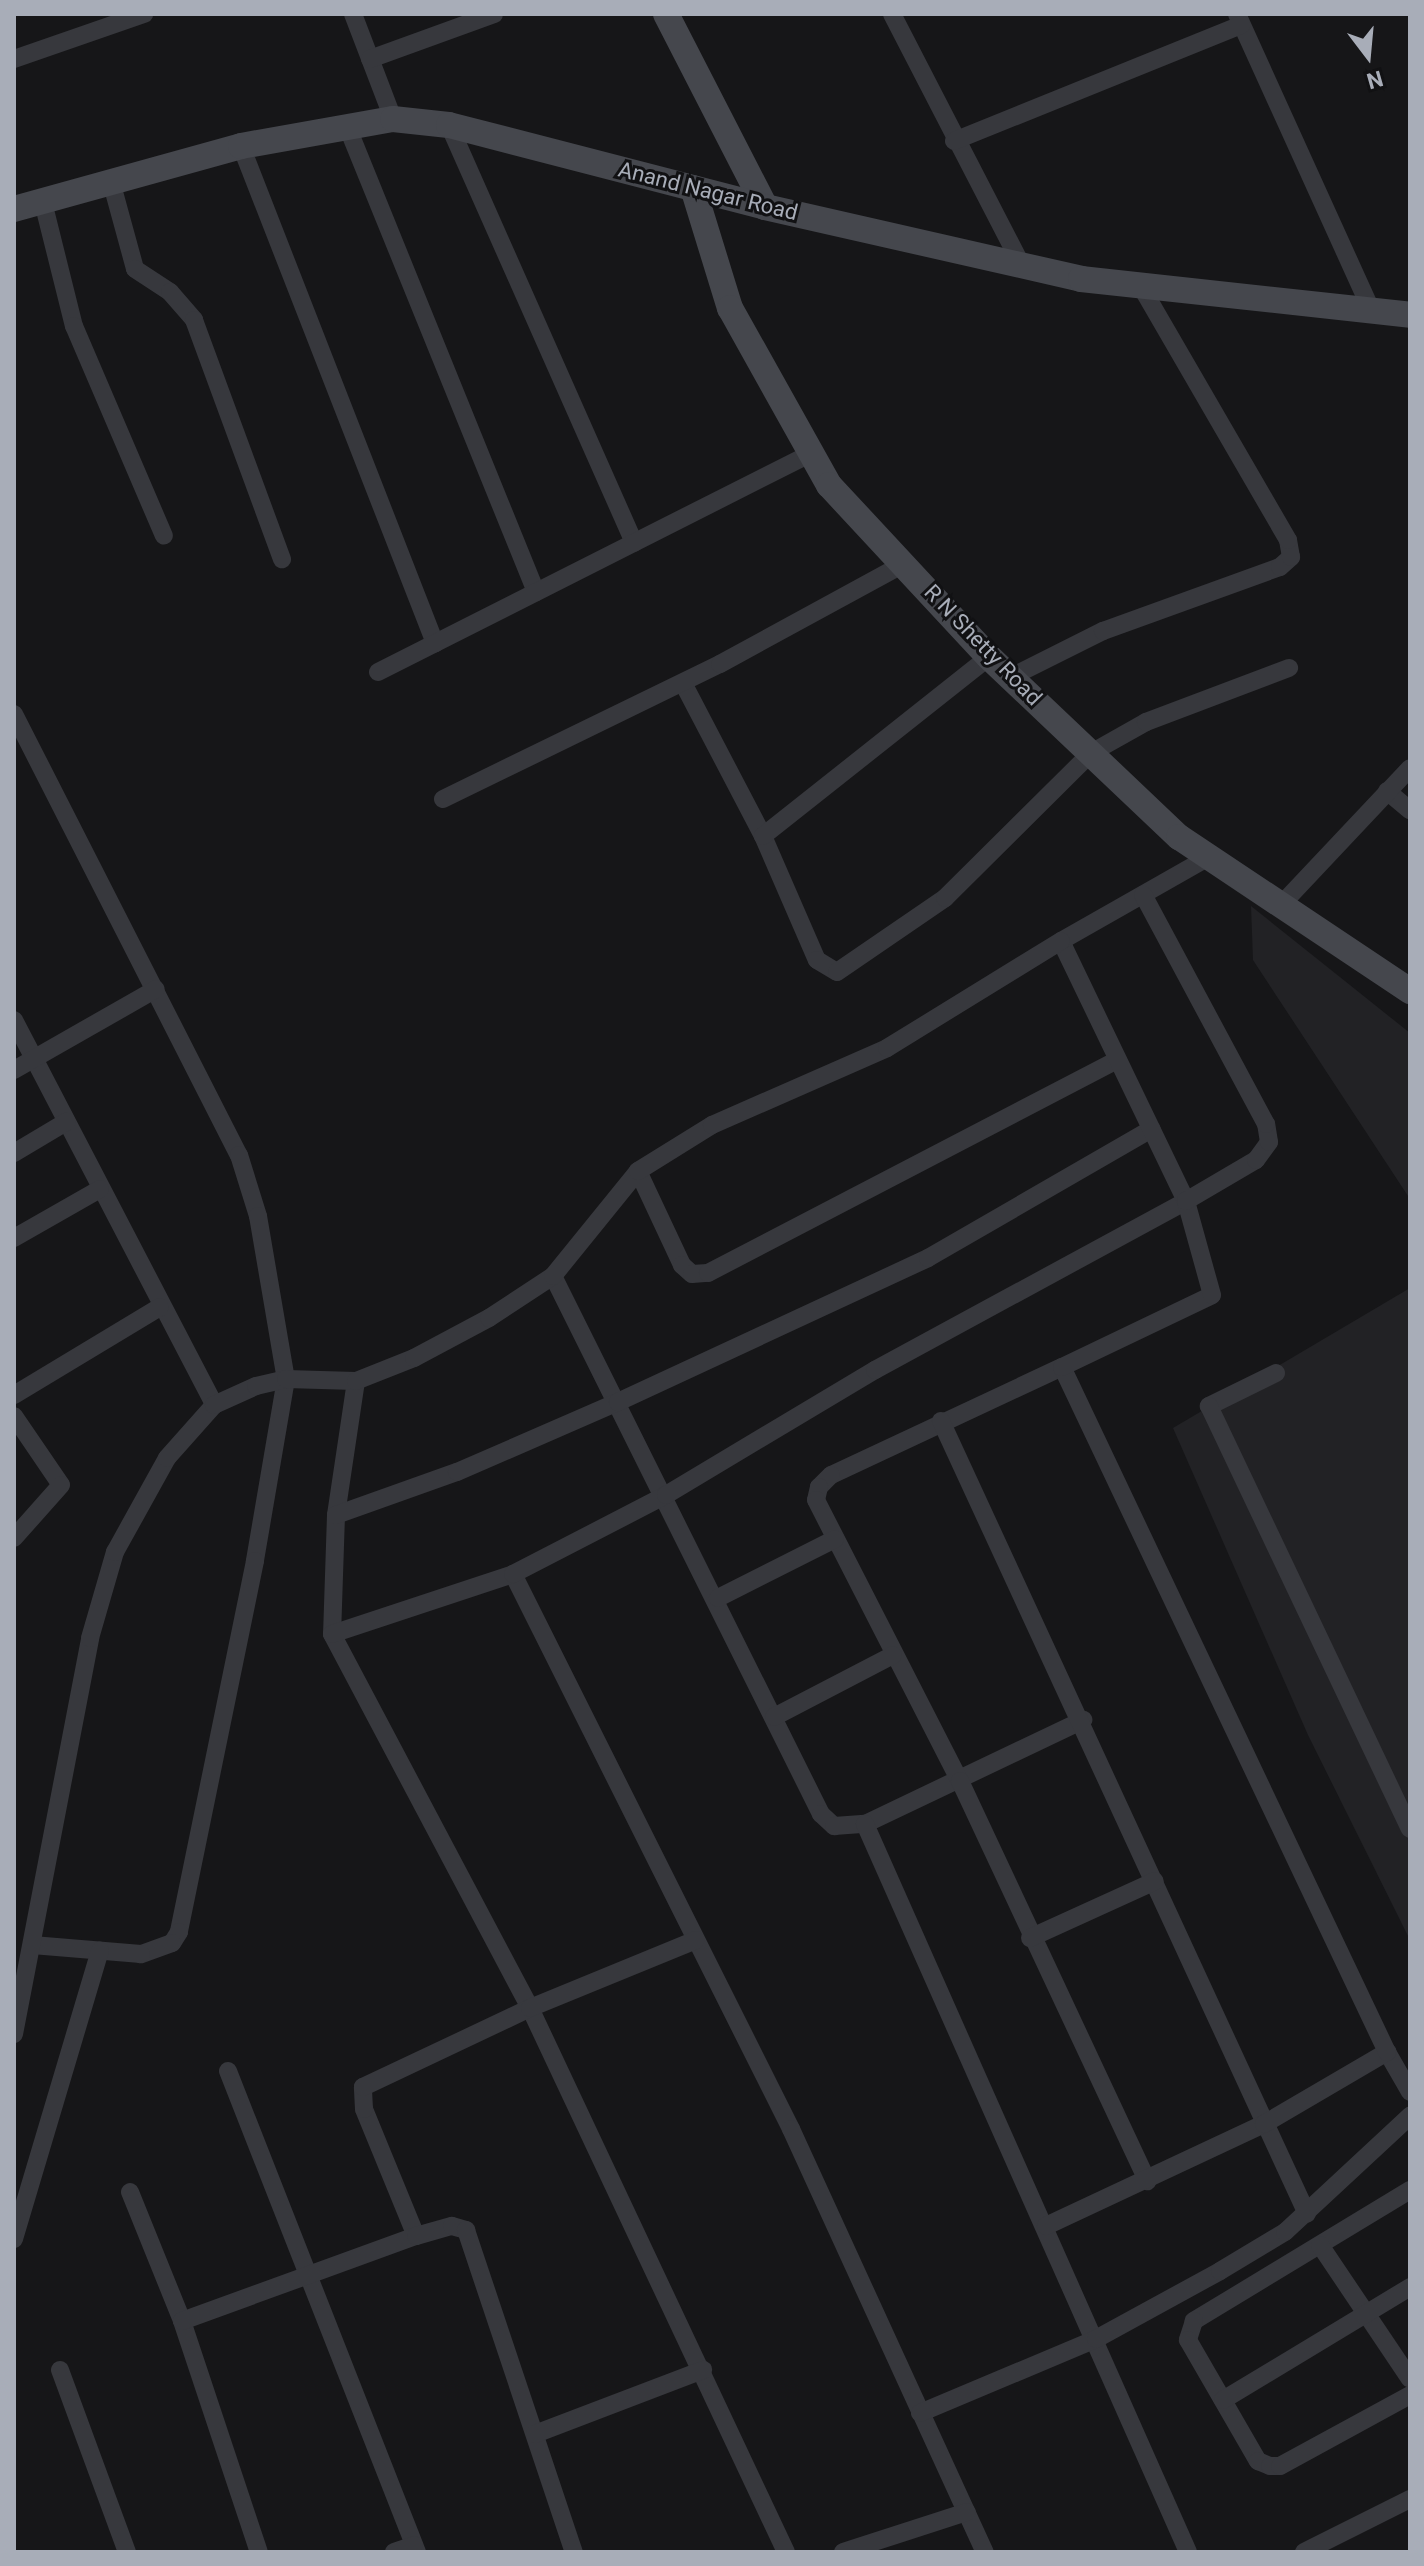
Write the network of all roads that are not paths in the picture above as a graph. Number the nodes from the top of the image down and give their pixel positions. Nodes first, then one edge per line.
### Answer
1 (144, 14) edge
2 (353, 14) edge
3 (494, 14) edge
4 (666, 14) edge
5 (892, 14) edge
6 (1239, 20) edge
7 (14, 59) edge
8 (370, 59) junction
9 (393, 119) junction
10 (449, 125) junction
11 (347, 126) junction
12 (954, 141) junction
13 (241, 146) junction
14 (111, 181) junction
15 (693, 188) junction
16 (42, 198) junction
17 (765, 207) junction
18 (14, 209) edge
19 (1022, 266) junction
20 (1140, 285) junction
21 (1370, 307) junction
22 (1410, 315) edge
23 (808, 455) junction
24 (164, 536) dead end
25 (634, 543) junction
26 (282, 559) dead end
27 (905, 563) junction
28 (536, 592) junction
29 (435, 643) junction
30 (989, 657) junction
31 (1289, 668) dead end
32 (378, 672) dead end
33 (1011, 677) junction
34 (683, 683) junction
35 (14, 714) edge
36 (1091, 753) junction
37 (1410, 768) edge
38 (1387, 791) junction
39 (443, 799) dead end
40 (1410, 810) edge
41 (763, 836) junction
42 (1209, 857) junction
43 (1143, 895) junction
44 (1281, 905) junction
45 (1061, 941) junction
46 (156, 989) junction
47 (1410, 991) edge
48 (14, 1020) edge
49 (34, 1059) junction
50 (1117, 1060) junction
51 (14, 1070) edge
52 (66, 1122) junction
53 (1151, 1129) junction
54 (14, 1153) edge
55 (638, 1171) junction
56 (100, 1189) junction
57 (1186, 1201) junction
58 (14, 1238) edge
59 (553, 1276) junction
60 (160, 1307) junction
61 (1062, 1367) junction
62 (1276, 1373) dead end
63 (296, 1380) junction
64 (350, 1381) junction
65 (14, 1395) edge
66 (618, 1402) junction
67 (214, 1405) junction
68 (14, 1416) edge
69 (941, 1421) junction
70 (666, 1495) junction
71 (336, 1515) junction
72 (14, 1538) edge
73 (835, 1539) junction
74 (513, 1574) junction
75 (718, 1598) junction
76 (332, 1634) junction
77 (893, 1655) junction
78 (774, 1717) junction
79 (1083, 1720) junction
80 (960, 1781) junction
81 (865, 1824) junction
82 (1410, 1829) edge
83 (1155, 1881) junction
84 (1030, 1938) junction
85 (696, 1940) junction
86 (32, 1945) junction
87 (100, 1951) junction
88 (530, 2008) junction
89 (14, 2034) edge
90 (1387, 2052) junction
91 (228, 2071) dead end
92 (1410, 2092) edge
93 (1410, 2116) edge
94 (1264, 2124) junction
95 (1147, 2181) junction
96 (1410, 2190) edge
97 (130, 2192) dead end
98 (1307, 2214) junction
99 (1046, 2226) junction
100 (416, 2236) junction
101 (14, 2239) edge
102 (1320, 2245) junction
103 (312, 2277) junction
104 (1410, 2287) edge
105 (1366, 2314) junction
106 (182, 2321) junction
107 (1096, 2339) junction
108 (60, 2370) dead end
109 (703, 2370) junction
110 (1410, 2379) edge
111 (1410, 2395) edge
112 (1223, 2400) junction
113 (920, 2413) junction
114 (535, 2434) junction
115 (1410, 2499) edge
116 (967, 2512) junction
117 (416, 2549) edge
118 (127, 2552) edge
119 (259, 2552) edge
120 (394, 2552) edge
121 (574, 2552) edge
122 (786, 2552) edge
123 (843, 2552) edge
124 (985, 2552) edge
125 (1188, 2552) edge
126 (1304, 2552) edge

1 - 7 street
2 - 8 street
3 - 8 street
4 - 17 street
5 - 12 street
6 - 12 street
6 - 21 street
8 - 9 street
9 - 10 street, Anand Nagar Road
9 - 11 street, Anand Nagar Road
10 - 15 street, Anand Nagar Road
10 - 25 street
11 - 13 street, Anand Nagar Road
11 - 28 street
12 - 19 street
13 - 14 street, Anand Nagar Road
13 - 29 street
14 - 16 street, Anand Nagar Road
14 - 26 street
15 - 17 street, Anand Nagar Road
15 - 23 street, R N Shetty Road
16 - 18 street, Anand Nagar Road
16 - 24 street
17 - 19 street, Anand Nagar Road
19 - 20 street, Anand Nagar Road
20 - 21 street, Anand Nagar Road
20 - 33 street
21 - 22 street, Anand Nagar Road
23 - 25 street
23 - 27 street, R N Shetty Road
25 - 28 street
27 - 30 street, R N Shetty Road
27 - 34 street
28 - 29 street
29 - 32 street
30 - 33 street, R N Shetty Road
30 - 41 street
31 - 36 street
33 - 36 street, R N Shetty Road
34 - 39 street
34 - 41 street
35 - 46 street
36 - 41 street
36 - 42 street, R N Shetty Road
37 - 38 street
38 - 40 street
38 - 44 street
42 - 43 street
42 - 44 street, R N Shetty Road
43 - 45 street
43 - 57 street
44 - 47 street, R N Shetty Road
45 - 50 street
45 - 55 street
46 - 49 street
46 - 63 street
48 - 49 street
49 - 51 street
49 - 52 street
50 - 53 street
50 - 55 street
52 - 54 street
52 - 56 street
53 - 57 street
53 - 66 street
55 - 59 street
56 - 58 street
56 - 60 street
57 - 61 street
57 - 70 street
59 - 64 street
59 - 66 street
60 - 65 street
60 - 67 street
61 - 69 street
61 - 90 street
62 - 82 street
63 - 64 street
63 - 67 street
63 - 87 street
64 - 71 street
66 - 70 street
66 - 71 street
67 - 86 street
68 - 72 street
69 - 73 street
69 - 79 street
70 - 74 street
70 - 75 street
71 - 76 street
73 - 75 street
73 - 77 street
74 - 76 street
74 - 85 street
75 - 78 street
76 - 88 street
77 - 78 street
77 - 80 street
78 - 81 street
79 - 80 street
79 - 83 street
80 - 81 street
80 - 84 street
81 - 99 street
83 - 84 street
83 - 94 street
84 - 95 street
85 - 88 street
85 - 113 street
86 - 87 street
86 - 89 street
87 - 101 street
88 - 100 street
88 - 109 street
90 - 92 street
90 - 94 street
91 - 103 street
93 - 98 street
94 - 95 street
94 - 98 street
95 - 99 street
96 - 102 street
97 - 106 street
98 - 107 street
99 - 107 street
100 - 103 street
100 - 114 street
102 - 105 street
102 - 112 street
103 - 106 street
103 - 117 street
104 - 105 street
105 - 110 street
105 - 112 street
106 - 119 street
107 - 113 street
107 - 125 street
108 - 118 street
109 - 114 street
109 - 122 street
111 - 112 street
113 - 116 street
114 - 121 street
115 - 126 street
116 - 123 street
116 - 124 street
117 - 120 street

